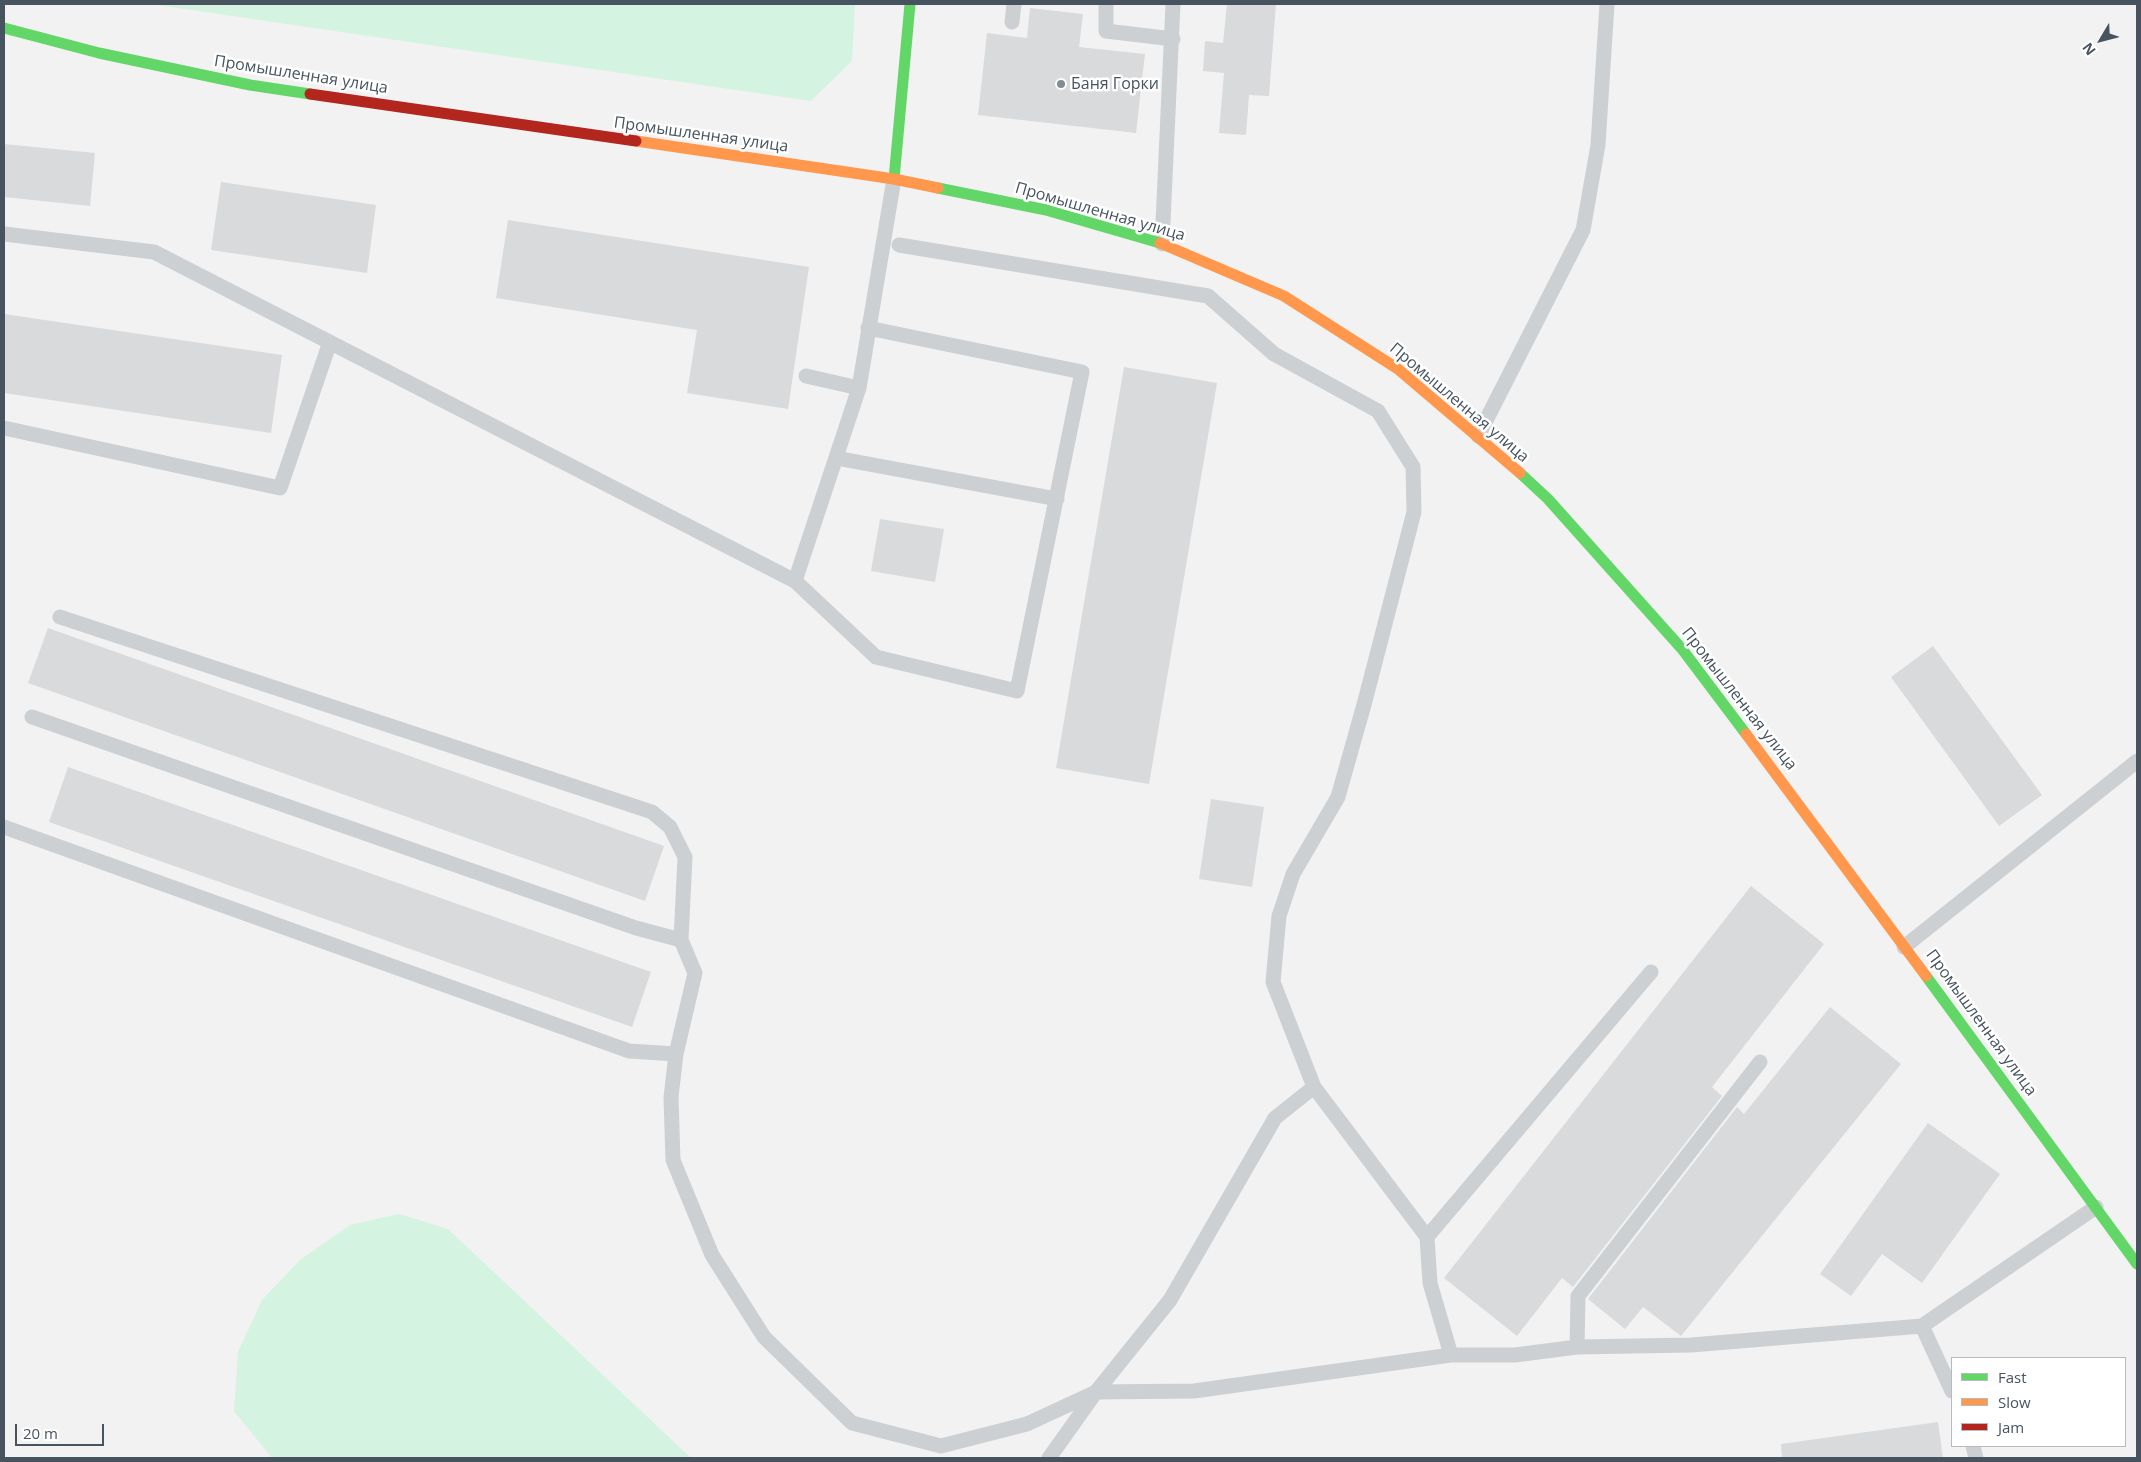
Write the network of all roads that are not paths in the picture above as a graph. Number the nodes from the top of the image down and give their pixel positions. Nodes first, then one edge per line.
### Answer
1 (910, 4) edge
2 (1014, 4) edge
3 (1106, 4) edge
4 (1173, 4) edge
5 (1607, 4) edge
6 (1012, 22) dead end
7 (4, 28) edge
8 (1172, 39) junction
9 (894, 179) junction
10 (4, 234) edge
11 (1162, 244) junction
12 (899, 245) dead end
13 (868, 328) junction
14 (330, 342) junction
15 (806, 376) dead end
16 (859, 388) junction
17 (4, 428) edge
18 (1478, 436) junction
19 (836, 458) junction
20 (1057, 499) junction
21 (796, 581) junction
22 (60, 617) dead end
23 (32, 717) dead end
24 (2137, 761) edge
25 (4, 827) edge
26 (681, 940) junction
27 (1904, 947) junction
28 (1651, 972) dead end
29 (676, 1054) junction
30 (1760, 1062) dead end
31 (1314, 1087) junction
32 (2096, 1207) junction
33 (1427, 1236) junction
34 (2137, 1264) edge
35 (1922, 1326) junction
36 (1577, 1347) junction
37 (1451, 1355) junction
38 (1951, 1389) edge
39 (1096, 1392) junction
40 (1049, 1458) edge

1 - 9 main road
2 - 6 lane
3 - 8 lane
4 - 8 lane
5 - 18 lane
7 - 9 main road, Промышленная улица
8 - 11 lane
9 - 11 main road, Промышленная улица
9 - 13 lane
10 - 14 lane
11 - 18 main road, Промышленная улица
12 - 31 lane
13 - 16 lane
13 - 20 lane
14 - 17 lane
14 - 21 lane
15 - 16 lane
16 - 19 lane
18 - 27 main road, Промышленная улица
19 - 20 lane
19 - 21 lane
20 - 21 lane
22 - 26 lane
23 - 26 lane
24 - 27 lane
25 - 29 lane
26 - 29 lane
27 - 32 main road, Промышленная улица
28 - 33 lane
29 - 39 lane
30 - 36 lane
31 - 33 lane
31 - 39 lane
32 - 34 main road, Промышленная улица
32 - 35 lane
33 - 37 lane
35 - 36 lane
35 - 38 lane
36 - 37 lane
37 - 39 lane
39 - 40 lane

